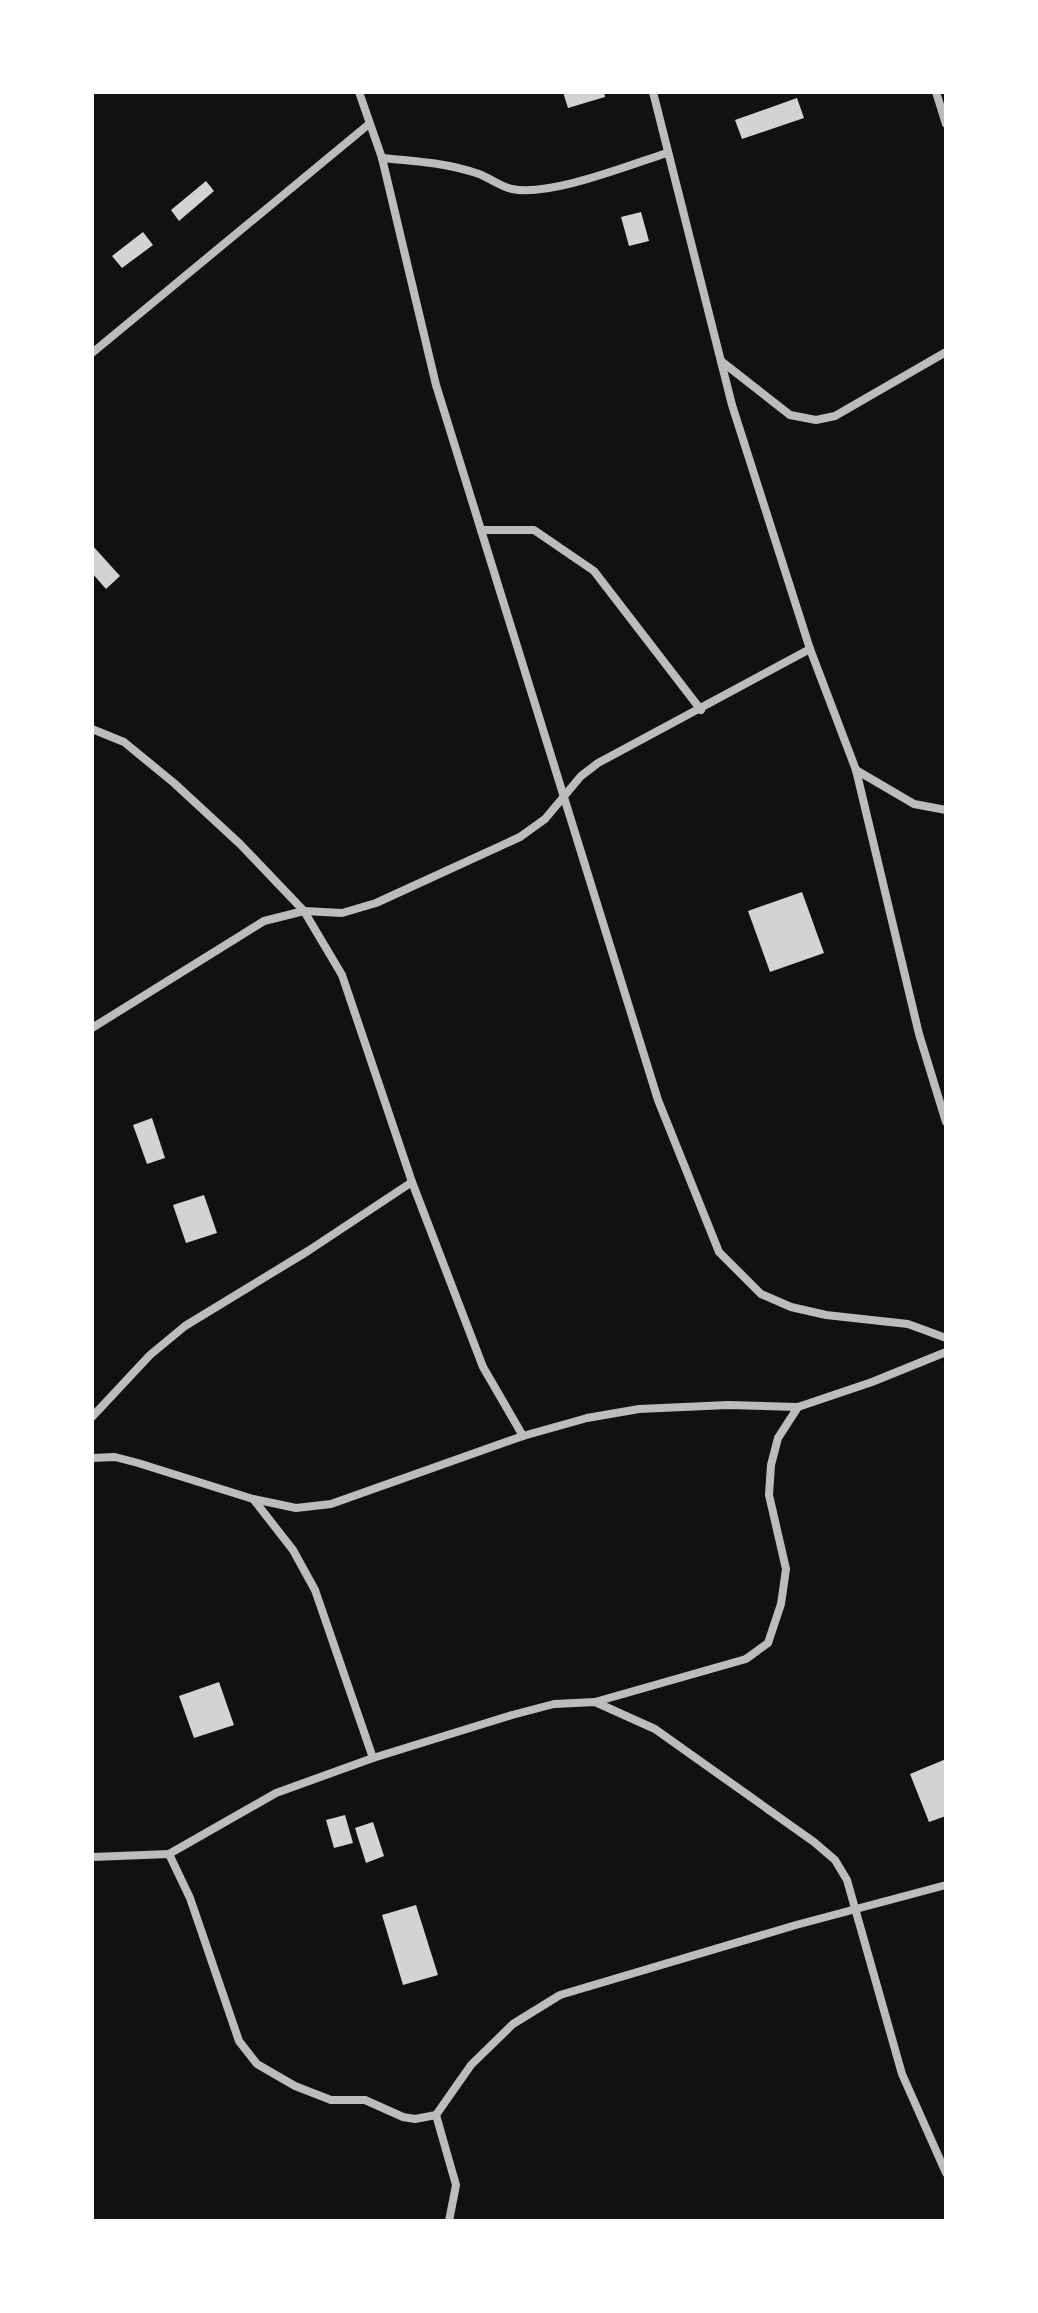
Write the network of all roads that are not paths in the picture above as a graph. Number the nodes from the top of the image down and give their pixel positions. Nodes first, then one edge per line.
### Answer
1 (359, 92) edge
2 (653, 92) edge
3 (936, 92) edge
4 (369, 124) junction
5 (946, 124) edge
6 (667, 153) junction
7 (382, 158) junction
8 (946, 341) edge
9 (92, 353) edge
10 (943, 353) edge
11 (721, 361) junction
12 (481, 530) junction
13 (810, 649) junction
14 (701, 710) junction
15 (92, 729) edge
16 (856, 770) junction
17 (565, 795) junction
18 (946, 810) edge
19 (304, 911) junction
20 (92, 1028) edge
21 (946, 1122) edge
22 (412, 1182) junction
23 (946, 1338) edge
24 (946, 1352) edge
25 (798, 1407) junction
26 (92, 1417) edge
27 (523, 1436) junction
28 (92, 1458) edge
29 (253, 1499) junction
30 (595, 1702) junction
31 (373, 1758) junction
32 (169, 1854) junction
33 (92, 1857) edge
34 (946, 1885) edge
35 (854, 1909) junction
36 (436, 2115) junction
37 (946, 2173) edge
38 (449, 2221) edge

1 - 4 street
2 - 6 street
3 - 5 street
4 - 7 street
4 - 9 street
6 - 7 street
6 - 11 street
7 - 12 street
8 - 10 street
10 - 11 street
11 - 13 street
12 - 14 street
12 - 17 street
13 - 14 street
13 - 16 street
14 - 17 street
15 - 19 street
16 - 18 street
16 - 21 street
17 - 19 street
17 - 23 street
19 - 20 street
19 - 22 street
22 - 26 street
22 - 27 street
24 - 25 street
25 - 27 street
25 - 30 street
27 - 29 street
28 - 29 street
29 - 31 street
30 - 31 street
30 - 35 street
31 - 32 street
32 - 33 street
32 - 36 street
34 - 35 street
35 - 36 street
35 - 37 street
36 - 38 street

